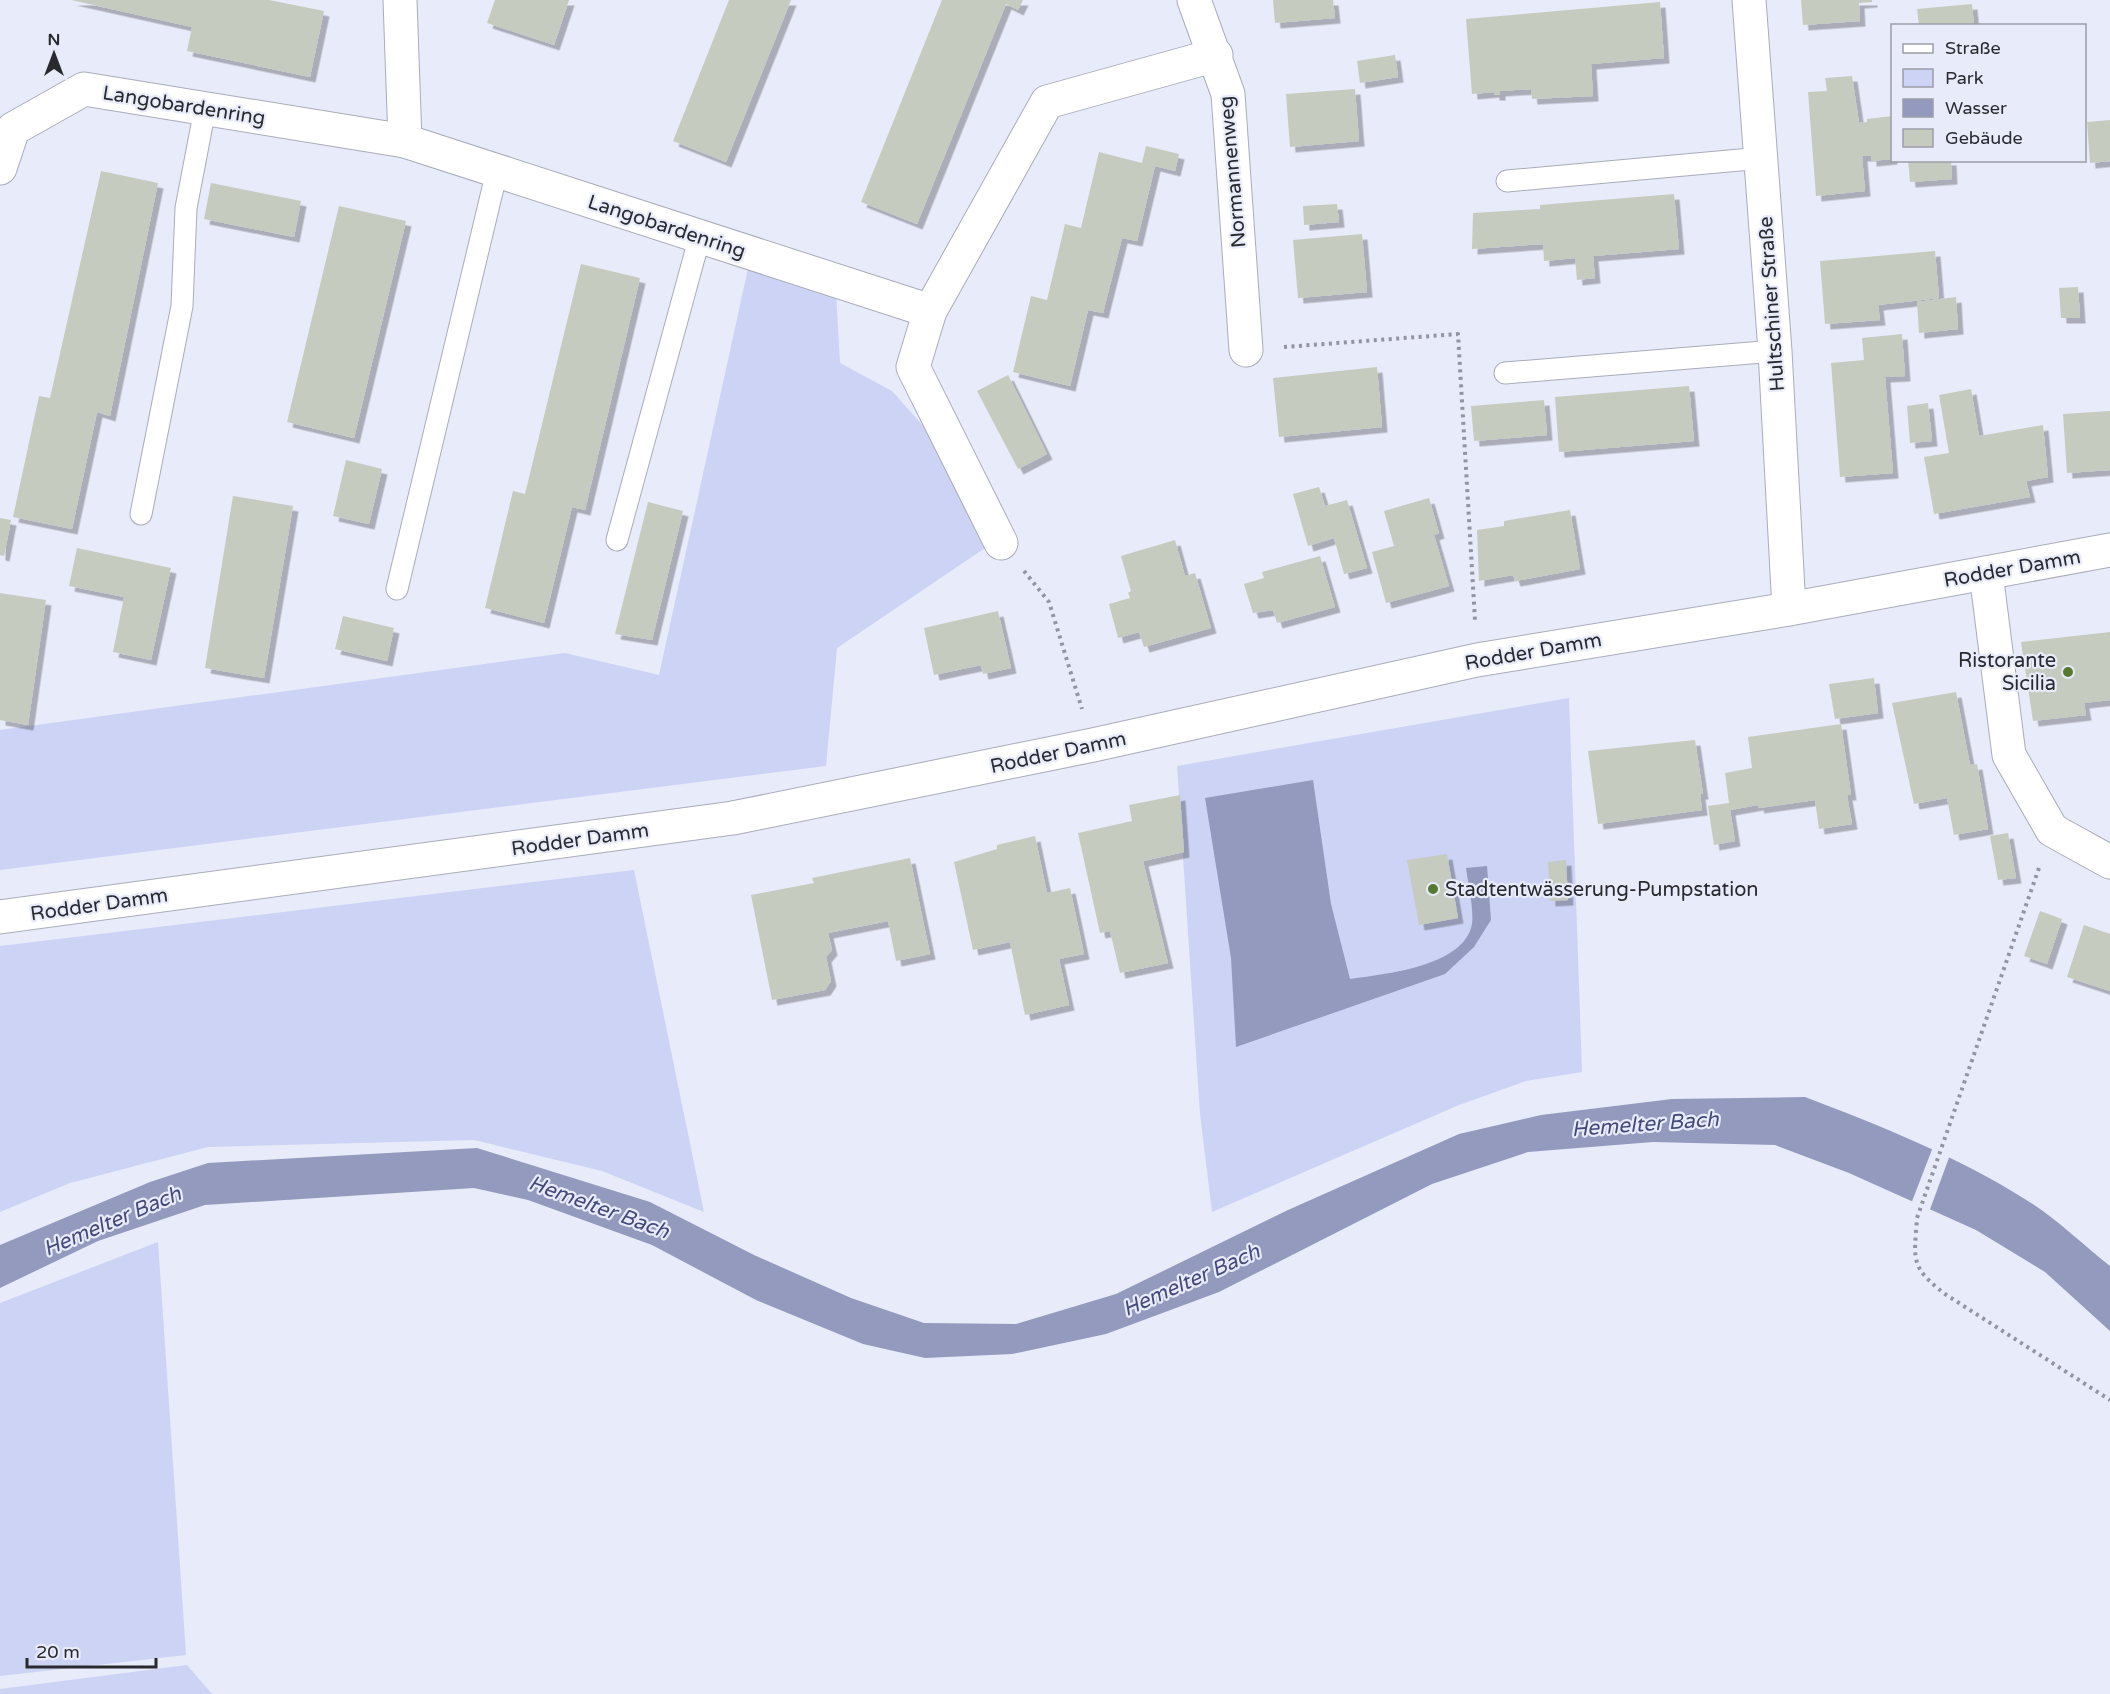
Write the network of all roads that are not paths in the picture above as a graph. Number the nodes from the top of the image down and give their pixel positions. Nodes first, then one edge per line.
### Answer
1 (400, 0) edge
2 (1194, 0) edge
3 (1749, 0) edge
4 (1216, 55) junction
5 (205, 109) junction
6 (405, 141) junction
7 (1762, 158) junction
8 (0, 168) edge
9 (497, 171) junction
10 (1507, 181) dead end
11 (700, 236) junction
12 (930, 311) junction
13 (1246, 350) road end
14 (1775, 351) junction
15 (1505, 373) dead end
16 (141, 514) dead end
17 (617, 540) dead end
18 (1001, 543) road end
19 (2110, 550) edge
20 (1986, 573) junction
21 (397, 589) dead end
22 (1789, 609) junction
23 (2110, 862) edge
24 (0, 917) edge

1 - 6 street
2 - 4 street, Normannenweg
3 - 7 street, Hultschiner Straße
4 - 12 street
4 - 13 street, Normannenweg
5 - 6 street, Langobardenring
5 - 8 street, Langobardenring
5 - 16 lane
6 - 9 street, Langobardenring
7 - 10 lane
7 - 14 street, Hultschiner Straße
9 - 11 street, Langobardenring
9 - 21 lane
11 - 12 street, Langobardenring
11 - 17 lane
12 - 18 street
14 - 15 lane
14 - 22 street, Hultschiner Straße
19 - 20 street, Rodder Damm
20 - 22 street, Rodder Damm
20 - 23 street
22 - 24 street, Rodder Damm

